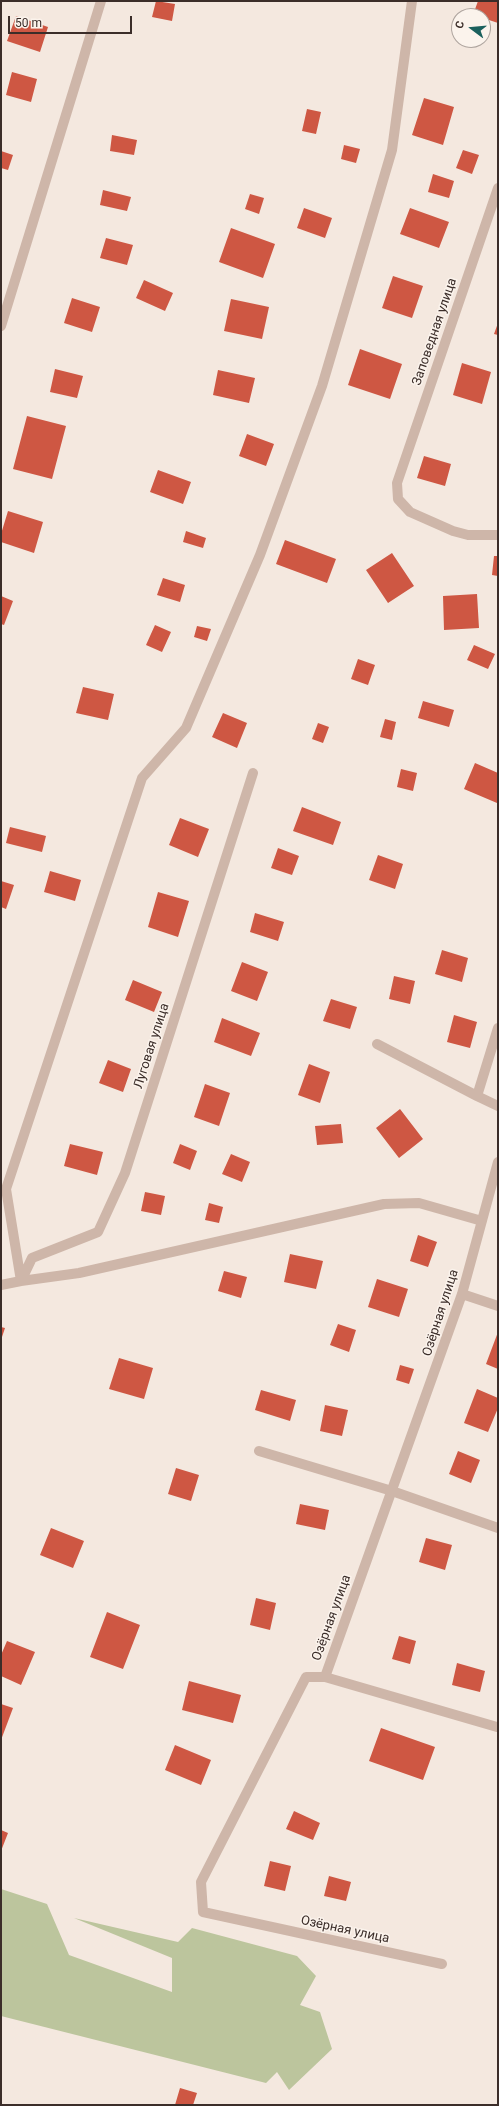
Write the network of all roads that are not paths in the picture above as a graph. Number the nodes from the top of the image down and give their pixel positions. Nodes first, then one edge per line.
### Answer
1 (101, 1) edge
2 (412, 1) edge
3 (498, 188) edge
4 (1, 326) edge
5 (498, 535) edge
6 (253, 773) dead end
7 (498, 1028) edge
8 (378, 1044) dead end
9 (477, 1096) junction
10 (498, 1106) edge
11 (498, 1162) edge
12 (482, 1221) junction
13 (21, 1281) junction
14 (1, 1285) edge
15 (462, 1294) junction
16 (498, 1306) edge
17 (259, 1451) dead end
18 (392, 1492) junction
19 (498, 1528) edge
20 (325, 1677) junction
21 (497, 1727) dead end
22 (442, 1964) dead end

1 - 4 street
2 - 13 street
3 - 5 street, Заповедная улица
6 - 13 street, Луговая улица
7 - 9 street
8 - 9 street
9 - 10 street
11 - 12 street, Озёрная улица
12 - 13 street
12 - 15 street, Озёрная улица
13 - 14 street
15 - 16 street
15 - 18 street, Озёрная улица
17 - 18 street
18 - 19 street
18 - 20 street, Озёрная улица
20 - 21 street
20 - 22 street, Озёрная улица

